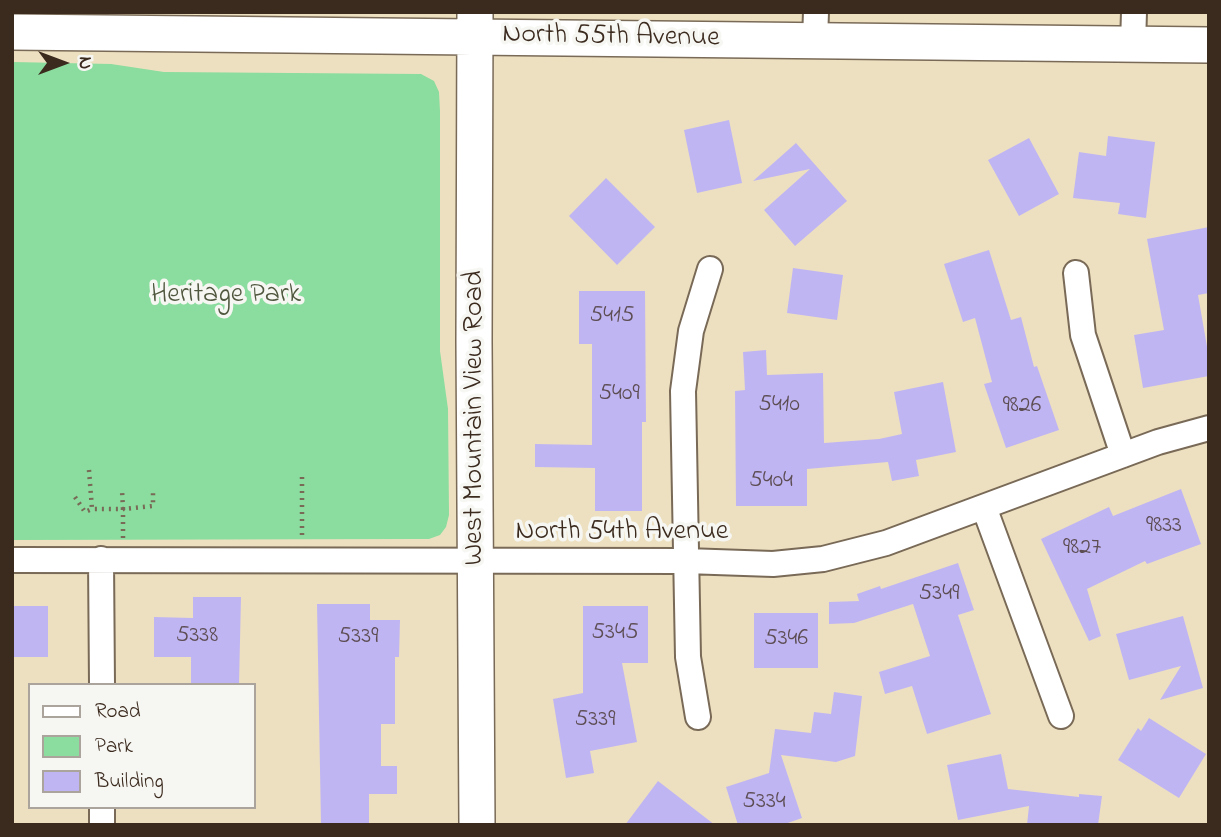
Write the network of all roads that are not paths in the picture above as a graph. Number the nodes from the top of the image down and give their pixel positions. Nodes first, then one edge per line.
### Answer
1 (475, 24) edge
2 (815, 26) edge
3 (1133, 28) edge
4 (12, 32) edge
5 (1209, 45) edge
6 (710, 269) dead end
7 (1076, 273) dead end
8 (1209, 428) edge
9 (1123, 455) junction
10 (984, 507) junction
11 (112, 559) junction
12 (12, 560) edge
13 (686, 561) junction
14 (476, 562) junction
15 (102, 683) edge
16 (1060, 716) dead end
17 (698, 717) dead end
18 (477, 825) edge

1 - 2 street, North 55th Avenue
1 - 4 street, North 55th Avenue
1 - 14 street, West Mountain View Road
2 - 3 street, North 55th Avenue
3 - 5 street, North 55th Avenue
6 - 13 street
7 - 9 street
8 - 9 street, North 54th Avenue
9 - 10 street, North 54th Avenue
10 - 13 street, North 54th Avenue
10 - 16 street
11 - 12 street, North 54th Avenue
11 - 14 street, North 54th Avenue
11 - 15 street
13 - 14 street, North 54th Avenue
13 - 17 street
14 - 18 street, West Mountain View Road

